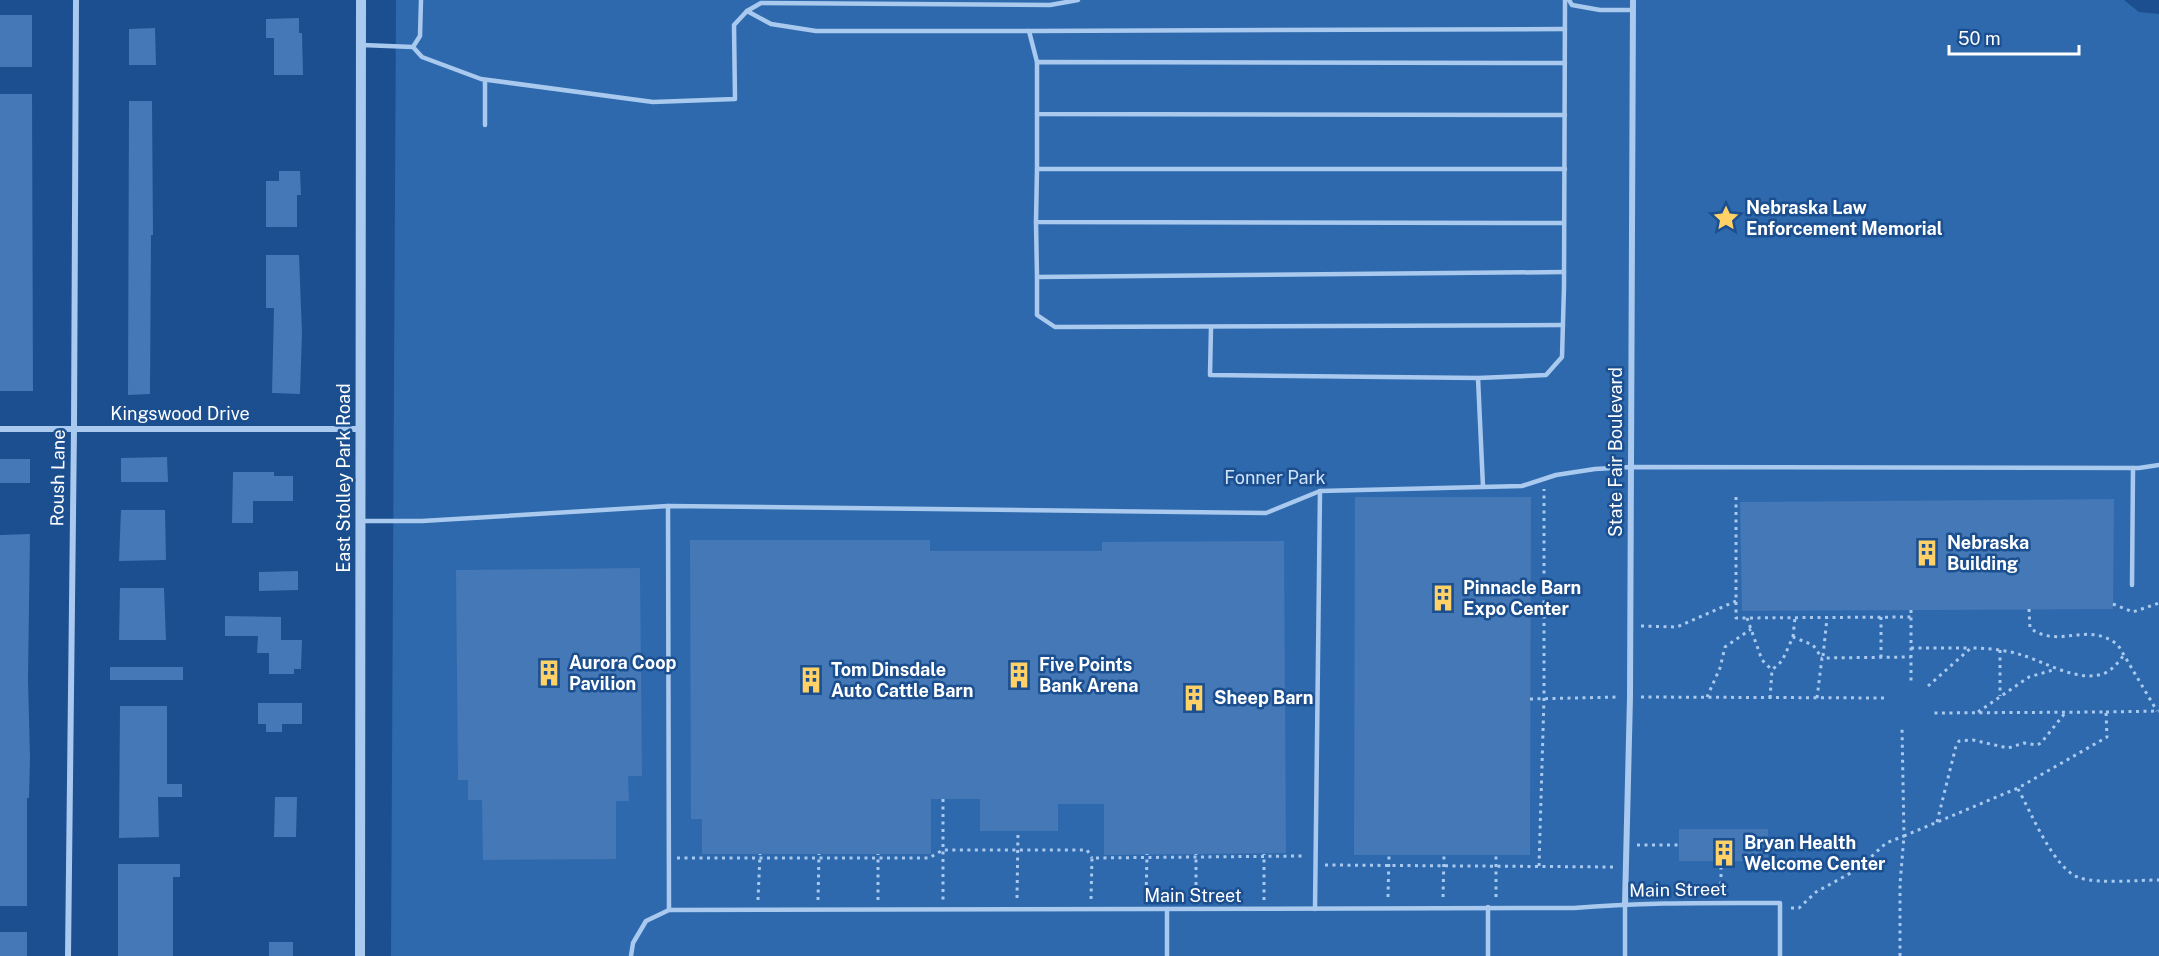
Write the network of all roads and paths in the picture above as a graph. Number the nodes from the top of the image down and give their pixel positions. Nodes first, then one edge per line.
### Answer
1 (76, 0) edge
2 (361, 0) edge
3 (421, 0) edge
4 (1078, 0) edge
5 (1567, 0) edge
6 (1633, 0) edge
7 (1633, 10) junction
8 (747, 11) junction
9 (1565, 29) junction
10 (1029, 31) junction
11 (361, 45) junction
12 (413, 47) junction
13 (1037, 62) junction
14 (1565, 63) junction
15 (485, 80) junction
16 (1037, 114) junction
17 (1565, 115) junction
18 (485, 125) dead end
19 (1037, 169) junction
20 (1565, 169) junction
21 (1036, 222) junction
22 (1564, 223) junction
23 (1564, 272) junction
24 (1037, 277) junction
25 (1563, 325) junction
26 (1211, 327) junction
27 (1478, 378) junction
28 (74, 428) junction
29 (0, 429) edge
30 (360, 429) junction
31 (2159, 465) edge
32 (1630, 467) junction
33 (2133, 468) junction
34 (1544, 479) junction
35 (1483, 487) junction
36 (1320, 491) junction
37 (1736, 497) dead end
38 (668, 506) junction
39 (360, 521) junction
40 (2132, 585) dead end
41 (1736, 601) junction
42 (2159, 603) edge
43 (2113, 604) dead end
44 (2028, 609) dead end
45 (1911, 610) dead end
46 (1795, 617) junction
47 (1827, 617) junction
48 (1881, 617) junction
49 (1911, 617) junction
50 (1747, 618) junction
51 (1630, 625) junction
52 (1751, 629) junction
53 (1793, 637) junction
54 (1911, 648) junction
55 (1971, 648) junction
56 (2000, 650) junction
57 (2124, 656) junction
58 (1881, 657) junction
59 (1911, 657) junction
60 (1822, 658) junction
61 (2054, 669) junction
62 (1772, 670) junction
63 (1911, 685) dead end
64 (1928, 686) dead end
65 (2000, 696) junction
66 (1630, 697) junction
67 (1707, 697) junction
68 (1544, 698) junction
69 (1770, 698) junction
70 (1817, 698) junction
71 (1888, 698) dead end
72 (1530, 699) dead end
73 (2158, 711) edge
74 (2106, 712) junction
75 (1932, 713) dead end
76 (1977, 713) junction
77 (2065, 713) junction
78 (1902, 728) dead end
79 (2018, 788) junction
80 (943, 800) dead end
81 (1936, 822) junction
82 (1018, 831) dead end
83 (1904, 836) junction
84 (1626, 845) junction
85 (1679, 845) dead end
86 (943, 850) junction
87 (1018, 850) junction
88 (1196, 855) junction
89 (1264, 855) junction
90 (1389, 855) dead end
91 (1444, 855) dead end
92 (1496, 855) dead end
93 (760, 856) junction
94 (819, 856) junction
95 (878, 856) junction
96 (1148, 856) junction
97 (1315, 856) junction
98 (669, 858) junction
99 (1092, 858) junction
100 (1721, 861) dead end
101 (1315, 865) junction
102 (1389, 865) junction
103 (1444, 866) junction
104 (1496, 866) junction
105 (1539, 866) junction
106 (1626, 867) junction
107 (2159, 880) edge
108 (1720, 903) junction
109 (1625, 904) junction
110 (1780, 906) junction
111 (1488, 907) junction
112 (1388, 908) junction
113 (1443, 908) junction
114 (1496, 908) junction
115 (1090, 909) junction
116 (1146, 909) junction
117 (1167, 909) junction
118 (1195, 909) junction
119 (1264, 909) junction
120 (1315, 909) junction
121 (669, 910) junction
122 (758, 910) junction
123 (818, 910) junction
124 (878, 910) junction
125 (943, 910) junction
126 (1017, 910) junction
127 (68, 956) edge
128 (360, 956) edge
129 (631, 956) edge
130 (1167, 956) edge
131 (1488, 956) edge
132 (1625, 956) edge
133 (1780, 956) edge
134 (1900, 956) edge

1 - 28 street, Roush Lane
2 - 11 street, East Stolley Park Road
3 - 12 lane
4 - 8 lane
5 - 7 lane
5 - 9 lane
6 - 7 street, State Fair Boulevard
7 - 32 street, State Fair Boulevard
8 - 10 lane
8 - 15 lane
9 - 10 lane
9 - 14 lane
10 - 13 lane
11 - 12 lane
11 - 30 street, East Stolley Park Road
12 - 15 lane
13 - 14 lane
13 - 16 lane
14 - 17 lane
15 - 18 lane
16 - 17 lane
16 - 19 lane
17 - 20 lane
19 - 20 lane
19 - 21 lane
20 - 22 lane
21 - 22 lane
21 - 24 lane
22 - 23 lane
23 - 24 lane
23 - 25 lane
24 - 26 lane
25 - 26 lane
25 - 27 lane
26 - 27 lane
27 - 35 lane
28 - 29 street, Kingswood Drive
28 - 30 street, Kingswood Drive
28 - 127 street, Roush Lane
30 - 39 street, East Stolley Park Road
31 - 33 lane
32 - 33 lane
32 - 34 lane
32 - 51 street, State Fair Boulevard
33 - 40 lane
34 - 35 lane
34 - 68 path
35 - 36 lane
36 - 38 lane
36 - 97 lane
37 - 41 path
38 - 39 lane
38 - 98 lane
39 - 128 street, East Stolley Park Road
41 - 50 path
41 - 51 path
42 - 43 path
44 - 57 path
45 - 49 path
46 - 47 path
46 - 50 path
46 - 53 path
47 - 48 path
47 - 60 path
48 - 49 path
48 - 58 path
49 - 54 path
50 - 52 path
51 - 66 street, State Fair Boulevard
52 - 62 path
52 - 67 path
53 - 60 path
53 - 62 path
54 - 55 path
54 - 59 path
55 - 56 path
55 - 64 path
56 - 61 path
56 - 65 path
57 - 61 path
57 - 73 path
58 - 59 path
58 - 60 path
59 - 63 path
60 - 70 path
61 - 65 path
62 - 69 path
65 - 76 path
66 - 67 path
66 - 68 path
66 - 84 street, State Fair Boulevard
67 - 69 path
68 - 72 path
68 - 105 path
69 - 70 path
70 - 71 path
73 - 74 path
74 - 77 path
74 - 79 path
75 - 76 path
76 - 77 path
77 - 81 path
78 - 83 path
79 - 81 path
79 - 107 path
80 - 86 path
81 - 83 path
82 - 87 path
83 - 110 path
83 - 134 path
84 - 85 path
84 - 106 street, State Fair Boulevard
86 - 87 path
86 - 95 path
86 - 125 path
87 - 99 path
87 - 126 path
88 - 89 path
88 - 96 path
88 - 118 path
89 - 97 path
89 - 119 path
90 - 102 path
91 - 103 path
92 - 104 path
93 - 94 path
93 - 98 path
93 - 122 path
94 - 95 path
94 - 123 path
95 - 124 path
96 - 99 path
96 - 116 path
97 - 101 lane
98 - 121 lane
99 - 115 path
100 - 108 path
101 - 102 path
101 - 120 lane
102 - 103 path
102 - 112 path
103 - 104 path
103 - 113 path
104 - 105 path
104 - 114 path
105 - 106 path
106 - 109 street, State Fair Boulevard
108 - 109 lane, Main Street
108 - 110 lane, Main Street
109 - 114 lane, Main Street
109 - 132 lane
110 - 133 lane
111 - 113 lane, Main Street
111 - 114 lane, Main Street
111 - 131 lane
112 - 113 lane, Main Street
112 - 120 lane, Main Street
115 - 116 lane, Main Street
115 - 126 lane, Main Street
116 - 117 lane, Main Street
117 - 118 lane, Main Street
117 - 130 lane
118 - 119 lane, Main Street
119 - 120 lane, Main Street
121 - 122 lane, Main Street
121 - 129 lane
122 - 123 lane, Main Street
123 - 124 lane, Main Street
124 - 125 lane, Main Street
125 - 126 lane, Main Street

